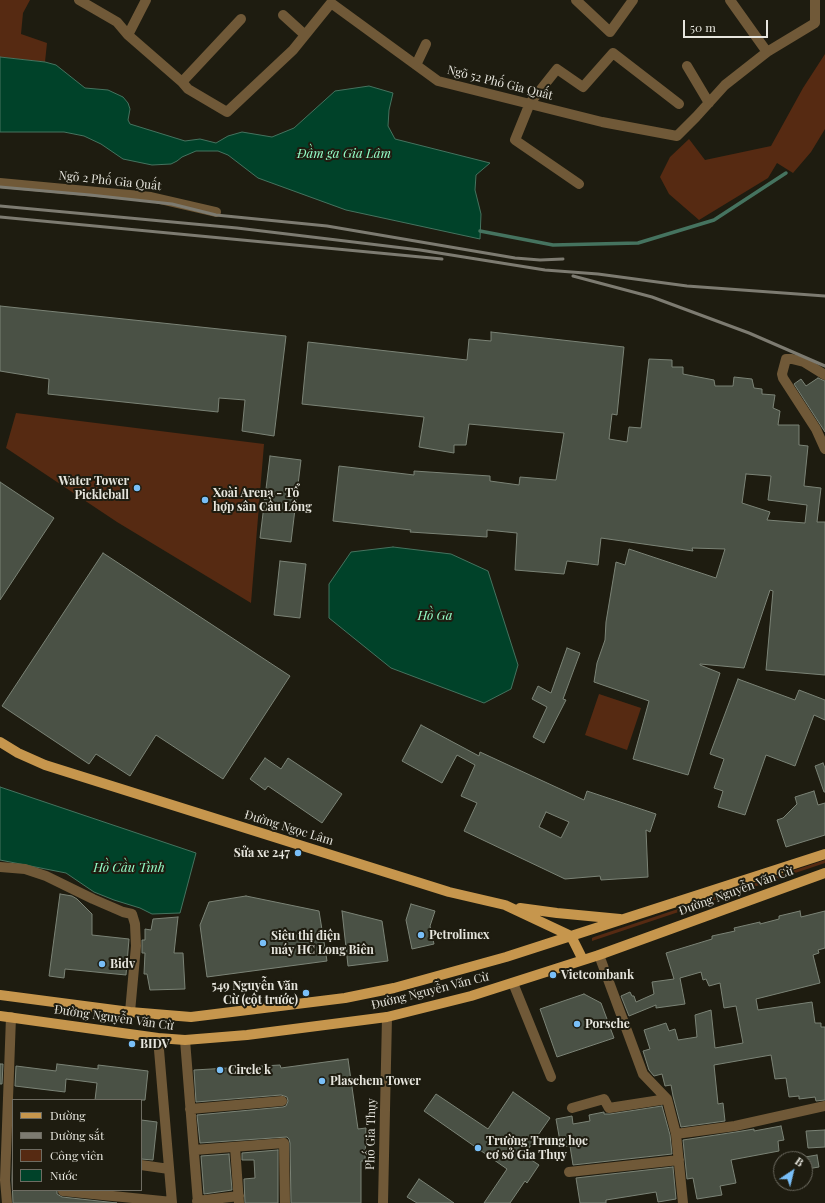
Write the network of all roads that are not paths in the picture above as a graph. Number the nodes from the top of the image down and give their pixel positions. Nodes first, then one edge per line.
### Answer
1 (79, 0) edge
2 (146, 0) edge
3 (576, 0) edge
4 (633, 0) edge
5 (730, 0) edge
6 (815, 0) edge
7 (332, 2) edge
8 (283, 15) dead end
9 (241, 19) dead end
10 (305, 34) junction
11 (128, 35) junction
12 (426, 44) dead end
13 (767, 52) junction
14 (416, 65) junction
15 (687, 66) dead end
16 (182, 82) junction
17 (709, 103) junction
18 (530, 104) junction
19 (679, 104) dead end
20 (0, 183) edge
21 (579, 184) dead end
22 (216, 212) dead end
23 (825, 375) edge
24 (825, 449) edge
25 (0, 742) edge
26 (825, 854) edge
27 (0, 867) edge
28 (825, 873) edge
29 (505, 905) junction
30 (624, 919) junction
31 (571, 936) junction
32 (599, 955) junction
33 (583, 960) junction
34 (513, 983) junction
35 (0, 995) edge
36 (130, 1012) junction
37 (0, 1016) edge
38 (11, 1017) junction
39 (386, 1017) junction
40 (158, 1038) junction
41 (185, 1040) junction
42 (551, 1077) dead end
43 (667, 1099) junction
44 (282, 1101) dead end
45 (825, 1106) edge
46 (4, 1107) edge
47 (572, 1108) dead end
48 (190, 1109) junction
49 (10, 1124) edge
50 (676, 1134) junction
51 (235, 1147) junction
52 (194, 1150) junction
53 (679, 1160) junction
54 (142, 1165) edge
55 (169, 1169) junction
56 (569, 1172) dead end
57 (3, 1180) edge
58 (63, 1191) edge
59 (239, 1200) edge
60 (172, 1202) edge
61 (198, 1202) edge
62 (7, 1203) edge
63 (285, 1203) edge
64 (383, 1203) edge
65 (683, 1203) edge

1 - 11 street, Ngõ 52 Phố Gia Quất
2 - 11 street
3 - 4 street
5 - 13 street
6 - 13 street, Ngõ 52 Phố Gia Quất
7 - 10 street, Ngõ 52 Phố Gia Quất
7 - 14 street, Ngõ 52 Phố Gia Quất
8 - 10 street
9 - 16 street
10 - 16 street, Ngõ 52 Phố Gia Quất
11 - 16 street, Ngõ 52 Phố Gia Quất
12 - 14 street
13 - 17 street, Ngõ 52 Phố Gia Quất
14 - 18 street, Ngõ 52 Phố Gia Quất
15 - 17 street
17 - 18 street, Ngõ 52 Phố Gia Quất
18 - 19 street
18 - 21 street
20 - 22 street, Ngõ 2 Phố Gia Quất
23 - 24 street
25 - 29 main road, Đường Ngọc Lâm
26 - 30 main road, Đường Nguyễn Văn Cừ
27 - 36 street
28 - 32 main road, Đường Nguyễn Văn Cừ
29 - 30 main road
29 - 31 main road, Đường Ngọc Lâm
30 - 31 main road, Đường Nguyễn Văn Cừ
31 - 33 main road
31 - 36 main road, Đường Nguyễn Văn Cừ
32 - 33 main road, Đường Nguyễn Văn Cừ
32 - 43 street
33 - 34 main road, Đường Nguyễn Văn Cừ
34 - 39 main road, Đường Nguyễn Văn Cừ
34 - 42 street
35 - 36 main road, Đường Nguyễn Văn Cừ
37 - 38 main road, Đường Nguyễn Văn Cừ
38 - 40 main road, Đường Nguyễn Văn Cừ
38 - 46 street
39 - 41 main road, Đường Nguyễn Văn Cừ
39 - 64 street, Phố Gia Thụy
40 - 41 main road, Đường Nguyễn Văn Cừ
40 - 55 street
41 - 48 street
43 - 47 street
43 - 50 street
44 - 48 street
45 - 50 street
46 - 49 street
48 - 52 street
49 - 57 street
50 - 53 street
51 - 52 street
51 - 59 street
51 - 63 street
52 - 61 street
53 - 56 street
53 - 65 street
54 - 55 street
55 - 60 street
57 - 62 street
58 - 60 street
59 - 61 street

